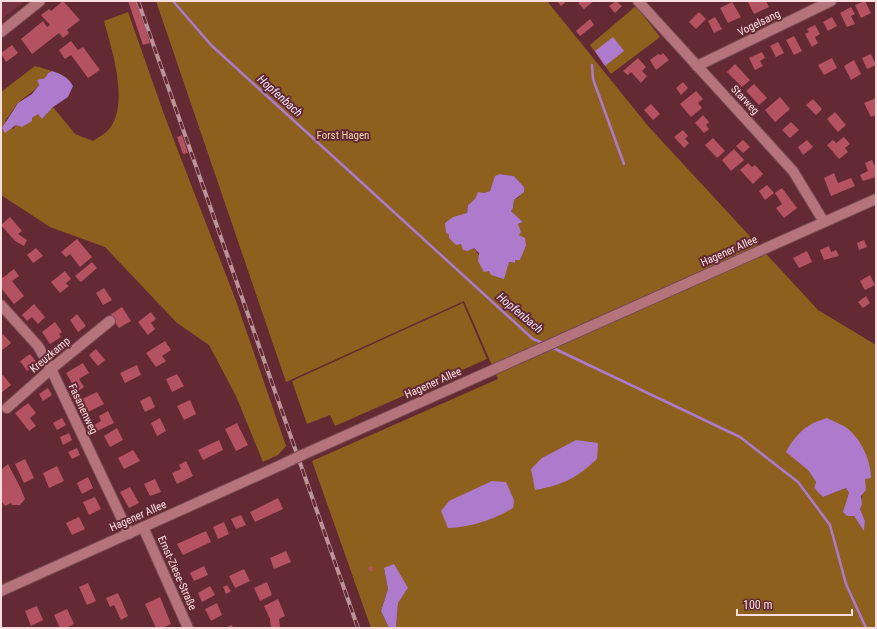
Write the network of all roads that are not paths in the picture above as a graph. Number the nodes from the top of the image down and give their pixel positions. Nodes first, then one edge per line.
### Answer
1 (40, 1) edge
2 (638, 1) edge
3 (831, 1) edge
4 (1, 32) edge
5 (697, 66) junction
6 (876, 199) edge
7 (824, 222) junction
8 (1, 305) edge
9 (110, 321) dead end
10 (51, 369) junction
11 (7, 408) dead end
12 (144, 527) junction
13 (129, 534) junction
14 (1, 591) edge
15 (188, 628) edge

1 - 4 street
2 - 5 street, Starweg
3 - 5 street, Vogelsang
5 - 7 street, Starweg
6 - 7 street, Hagener Allee
7 - 12 street, Hagener Allee, bridge
8 - 10 street, Fasanenweg
9 - 10 street, Kreuzkamp
10 - 11 street, Kreuzkamp
10 - 13 street, Fasanenweg
12 - 13 street, Hagener Allee
12 - 15 street, Ernst-Ziese-Straße
13 - 14 street, Hagener Allee

